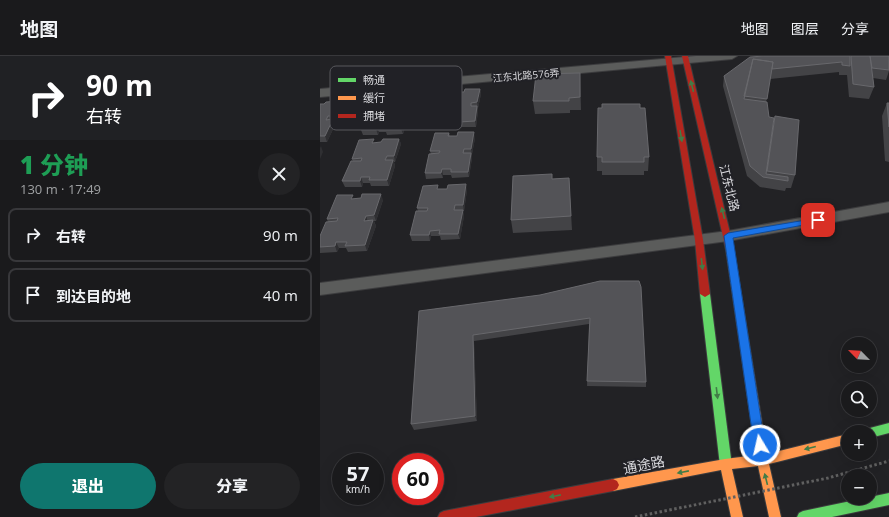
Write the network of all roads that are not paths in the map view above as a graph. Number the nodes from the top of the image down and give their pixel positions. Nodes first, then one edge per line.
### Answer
1 (732, 56) edge
2 (686, 58) edge
3 (668, 59) edge
4 (462, 79) edge
5 (330, 92) edge
6 (320, 93) edge
7 (889, 207) edge
8 (728, 236) junction
9 (699, 240) junction
10 (320, 288) edge
11 (889, 428) edge
12 (877, 431) edge
13 (841, 441) edge
14 (762, 460) junction
15 (725, 464) junction
16 (889, 499) edge
17 (444, 517) edge
18 (737, 517) edge
19 (775, 517) edge
20 (803, 517) edge

1 - 2 street, 江东北路576弄
2 - 3 street, 江东北路576弄
8 -> 2 main road, 江东北路
3 - 4 street, 江东北路576弄
3 -> 9 main road
5 - 6 street, 江东北路576弄
7 - 8 street
8 - 9 street
8 - 14 main road, 江东北路
9 - 10 street
9 -> 15 main road
11 - 12 main road
13 -> 14 main road, 通途路
14 - 15 main road, 通途路
19 -> 14 main road, 江东北路
15 -> 17 main road, 通途路
15 - 18 main road
16 - 20 main road

